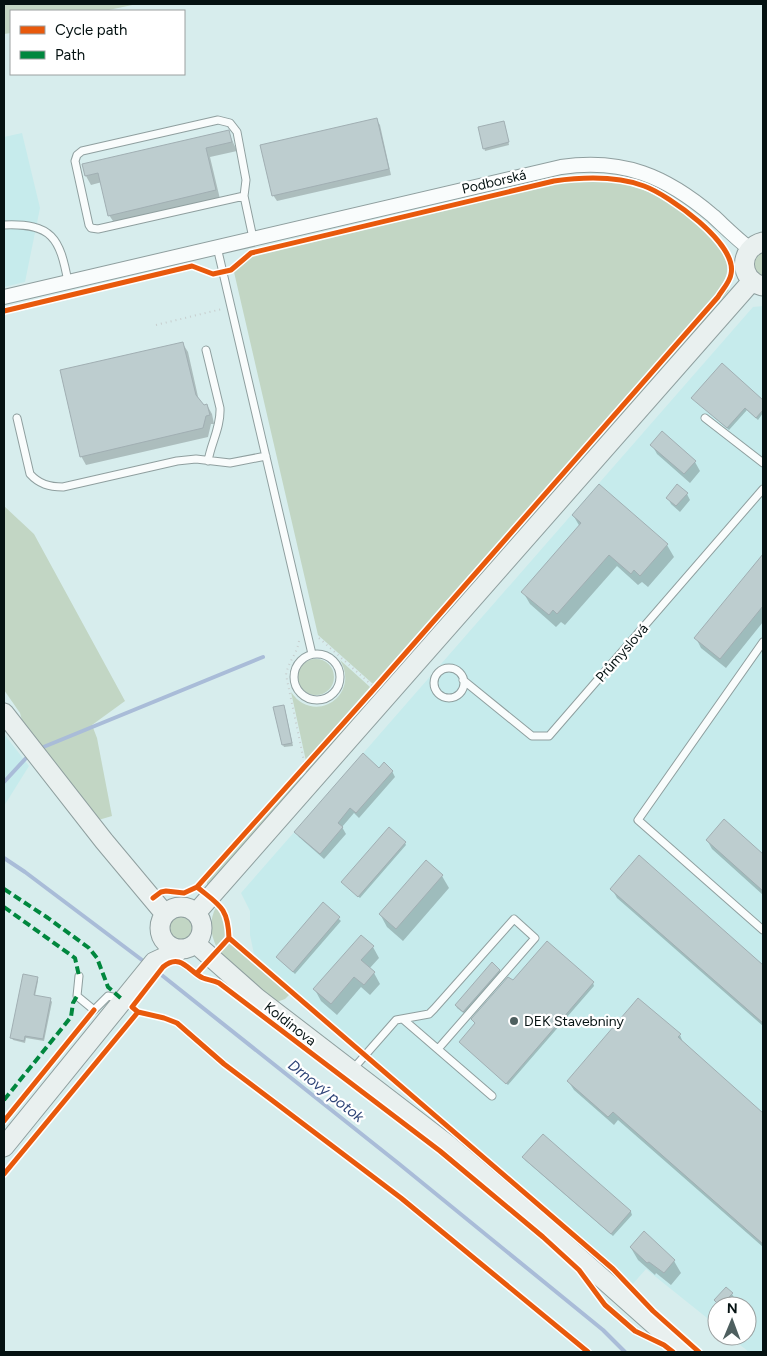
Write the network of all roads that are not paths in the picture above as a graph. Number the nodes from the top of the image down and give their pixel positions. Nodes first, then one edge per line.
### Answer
1 (244, 196) junction
2 (4, 225) edge
3 (253, 238) junction
4 (757, 246) edge
5 (217, 247) junction
6 (68, 282) junction
7 (758, 284) edge
8 (4, 297) edge
9 (206, 350) dead end
10 (17, 418) dead end
11 (705, 418) dead end
12 (266, 456) junction
13 (208, 462) junction
14 (763, 463) edge
15 (763, 489) edge
16 (763, 642) edge
17 (312, 654) junction
18 (463, 680) junction
19 (4, 714) edge
20 (196, 912) junction
21 (166, 914) junction
22 (763, 930) edge
23 (188, 947) junction
24 (158, 954) junction
25 (79, 976) dead end
26 (129, 994) junction
27 (404, 1020) junction
28 (438, 1049) junction
29 (351, 1072) junction
30 (492, 1096) dead end
31 (4, 1147) edge
32 (685, 1352) edge

1 - 1 lane
1 - 3 lane
2 - 6 lane
3 - 4 street, Podborská
3 - 5 street, Podborská
4 - 7 main road
5 - 6 street, Podborská
5 - 12 lane
6 - 8 street, Podborská
7 - 20 main road
9 - 13 lane
10 - 13 lane
11 - 14 lane
12 - 13 lane
12 - 17 lane
15 - 18 lane, Průmyslová
16 - 22 lane
17 - 17 lane
18 - 18 lane
19 - 21 main road
20 - 21 main road
20 - 23 main road
21 - 24 main road
23 - 24 main road, Koldinova
23 - 29 main road, Koldinova
24 - 26 main road
25 - 26 lane
26 - 31 main road
27 - 28 lane
27 - 28 lane
27 - 29 lane
28 - 30 lane
29 - 32 main road, Koldinova

